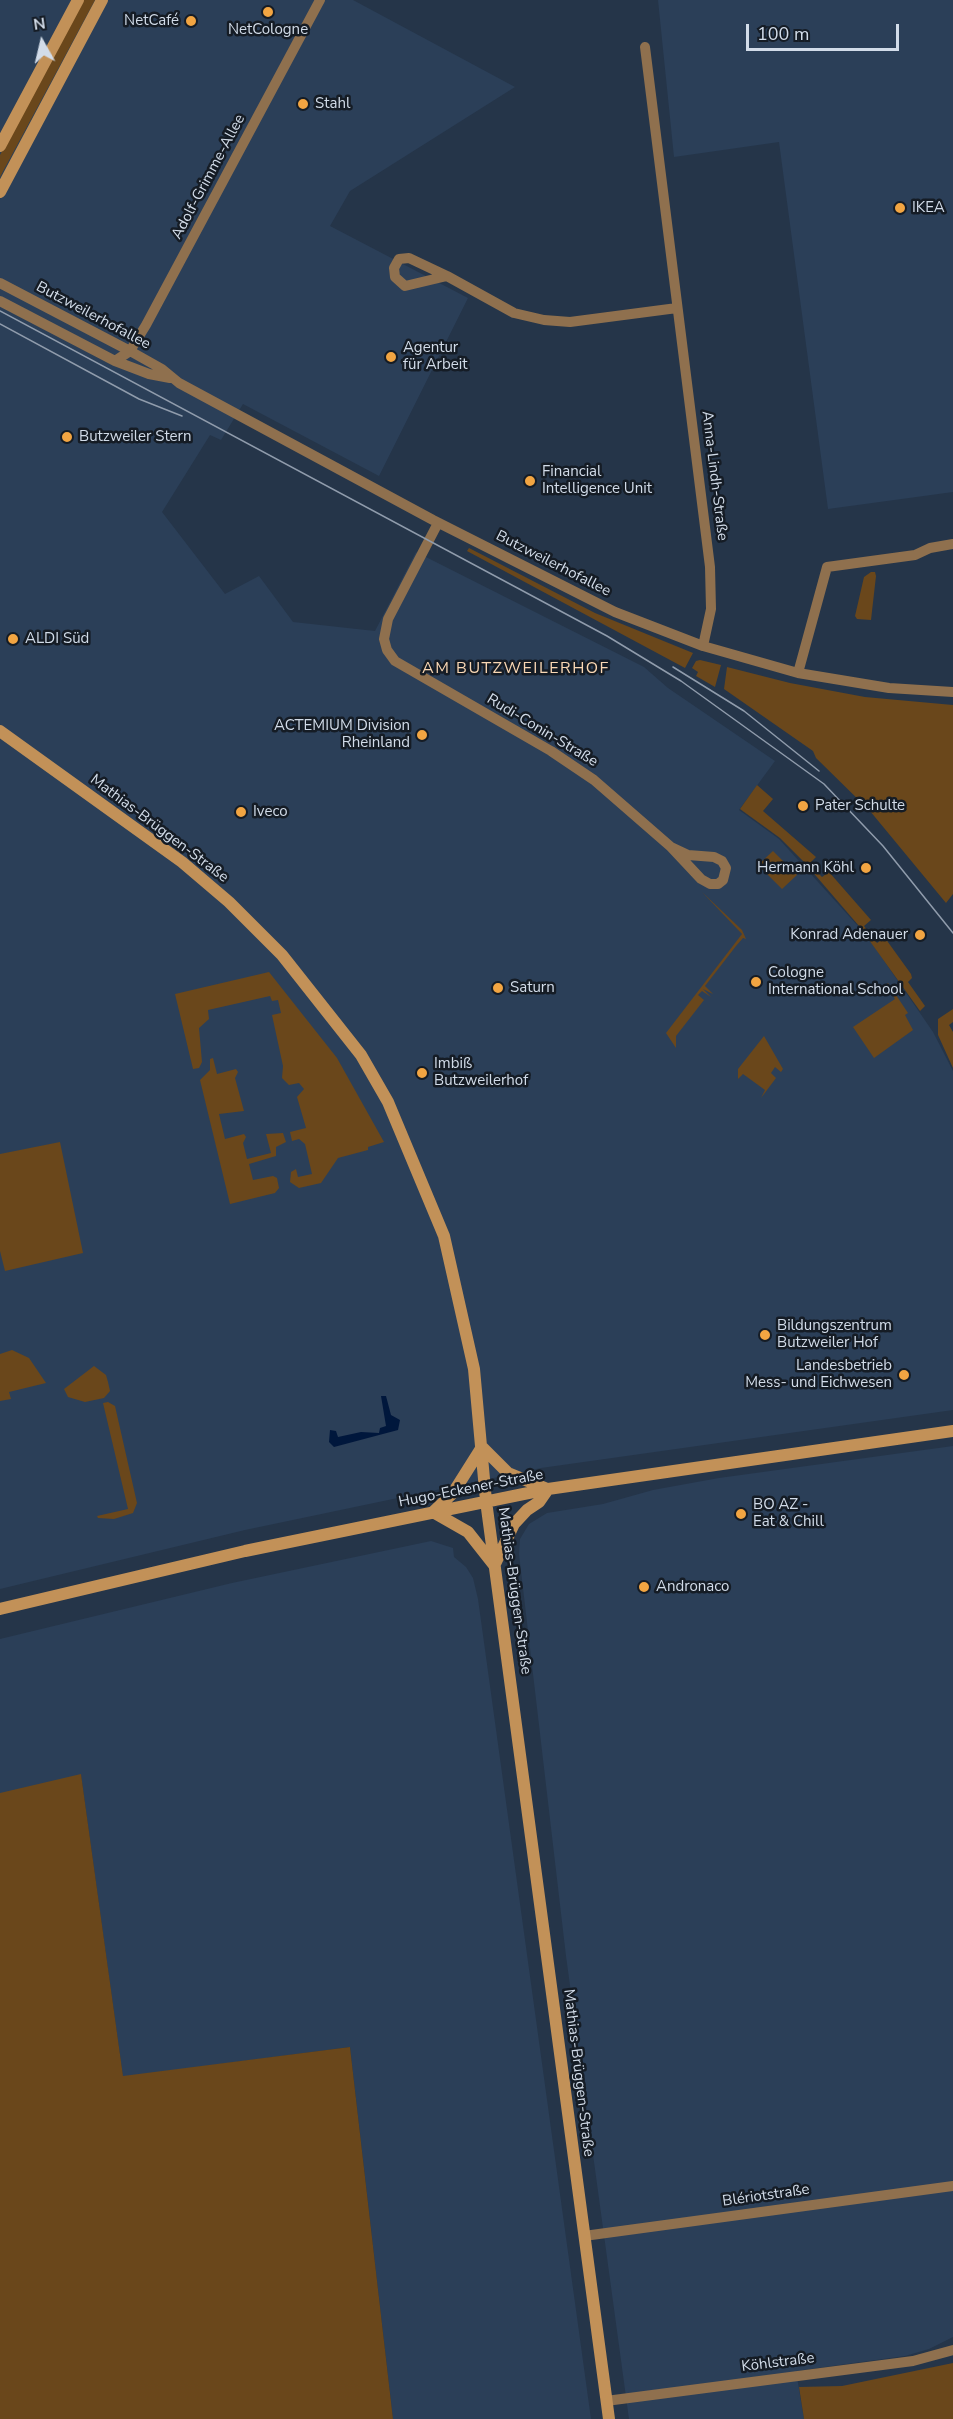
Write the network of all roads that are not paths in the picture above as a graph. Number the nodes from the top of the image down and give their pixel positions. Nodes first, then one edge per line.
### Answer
1 (78, 0) edge
2 (102, 0) edge
3 (320, 0) edge
4 (645, 47) dead end
5 (0, 146) edge
6 (0, 192) edge
7 (447, 276) dead end
8 (0, 283) edge
9 (0, 301) edge
10 (677, 308) junction
11 (130, 351) junction
12 (115, 361) junction
13 (171, 378) junction
14 (438, 523) junction
15 (953, 544) edge
16 (703, 646) junction
17 (798, 673) junction
18 (953, 692) edge
19 (0, 731) edge
20 (671, 847) junction
21 (953, 1431) edge
22 (482, 1447) junction
23 (548, 1489) junction
24 (486, 1501) junction
25 (433, 1512) junction
26 (495, 1566) junction
27 (0, 1610) edge
28 (953, 2186) edge
29 (584, 2236) junction
30 (953, 2350) edge
31 (606, 2401) junction
32 (609, 2419) edge

1 - 5 street
2 - 6 street
3 - 11 street, Adolf-Grimme-Allee
4 - 10 street, Anna-Lindh-Straße
7 - 10 street
8 - 11 street, Butzweilerhofallee
9 - 12 street, Butzweilerhofallee
10 - 16 street, Anna-Lindh-Straße
11 - 12 street, Adolf-Grimme-Allee
11 - 13 street, Butzweilerhofallee
12 - 13 street, Butzweilerhofallee
13 - 14 street, Butzweilerhofallee
14 - 16 street, Butzweilerhofallee
14 - 20 street, Rudi-Conin-Straße
15 - 17 street
16 - 17 street, Butzweilerhofallee
17 - 18 street, Butzweilerhofallee
19 - 22 street, Mathias-Brüggen-Straße
20 - 20 street, Rudi-Conin-Straße
21 - 23 street, Hugo-Eckener-Straße
22 - 23 street
22 - 24 street, Mathias-Brüggen-Straße
22 - 25 street
23 - 24 street, Hugo-Eckener-Straße
23 - 26 street
24 - 25 street, Hugo-Eckener-Straße
24 - 26 street, Mathias-Brüggen-Straße
25 - 26 street
25 - 27 street, Hugo-Eckener-Straße
26 - 29 street, Mathias-Brüggen-Straße
28 - 29 street, Blériotstraße
29 - 31 street, Mathias-Brüggen-Straße
30 - 31 street, Köhlstraße
31 - 32 street, Mathias-Brüggen-Straße

